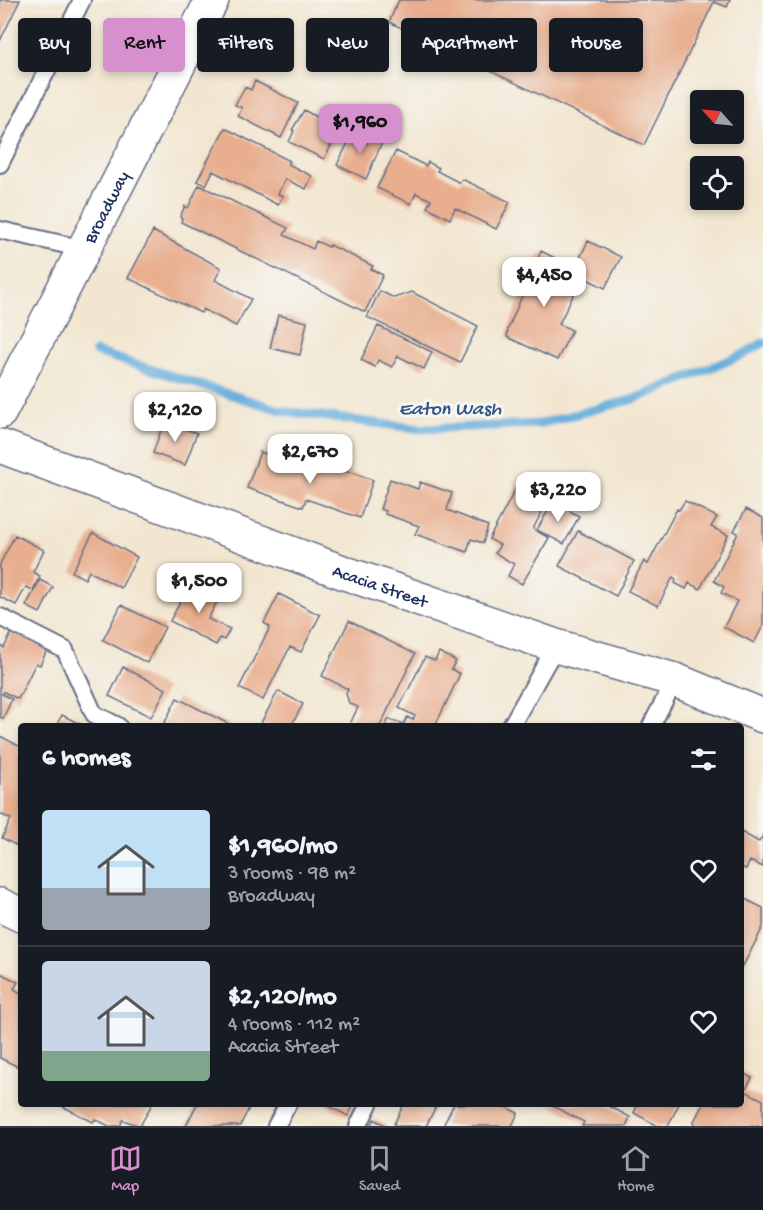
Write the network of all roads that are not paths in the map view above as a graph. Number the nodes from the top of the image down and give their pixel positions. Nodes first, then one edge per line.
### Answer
1 (82, 0) edge
2 (212, 0) edge
3 (0, 164) edge
4 (0, 230) edge
5 (84, 249) junction
6 (0, 412) edge
7 (0, 446) edge
8 (0, 617) edge
9 (556, 646) junction
10 (675, 680) junction
11 (763, 716) edge
12 (112, 723) edge
13 (513, 723) edge
14 (653, 723) edge
15 (0, 905) edge
16 (18, 914) edge
17 (286, 1107) edge
18 (368, 1107) edge
19 (276, 1126) edge
20 (358, 1126) edge

1 - 3 lane
2 - 5 street, Broadway
4 - 5 lane
5 - 6 street, Broadway
7 - 9 street, Acacia Street
8 - 12 lane
9 - 10 street, Acacia Street
9 - 13 lane
10 - 11 street, Acacia Street
10 - 14 lane
15 - 16 street
17 - 19 lane
18 - 20 lane

